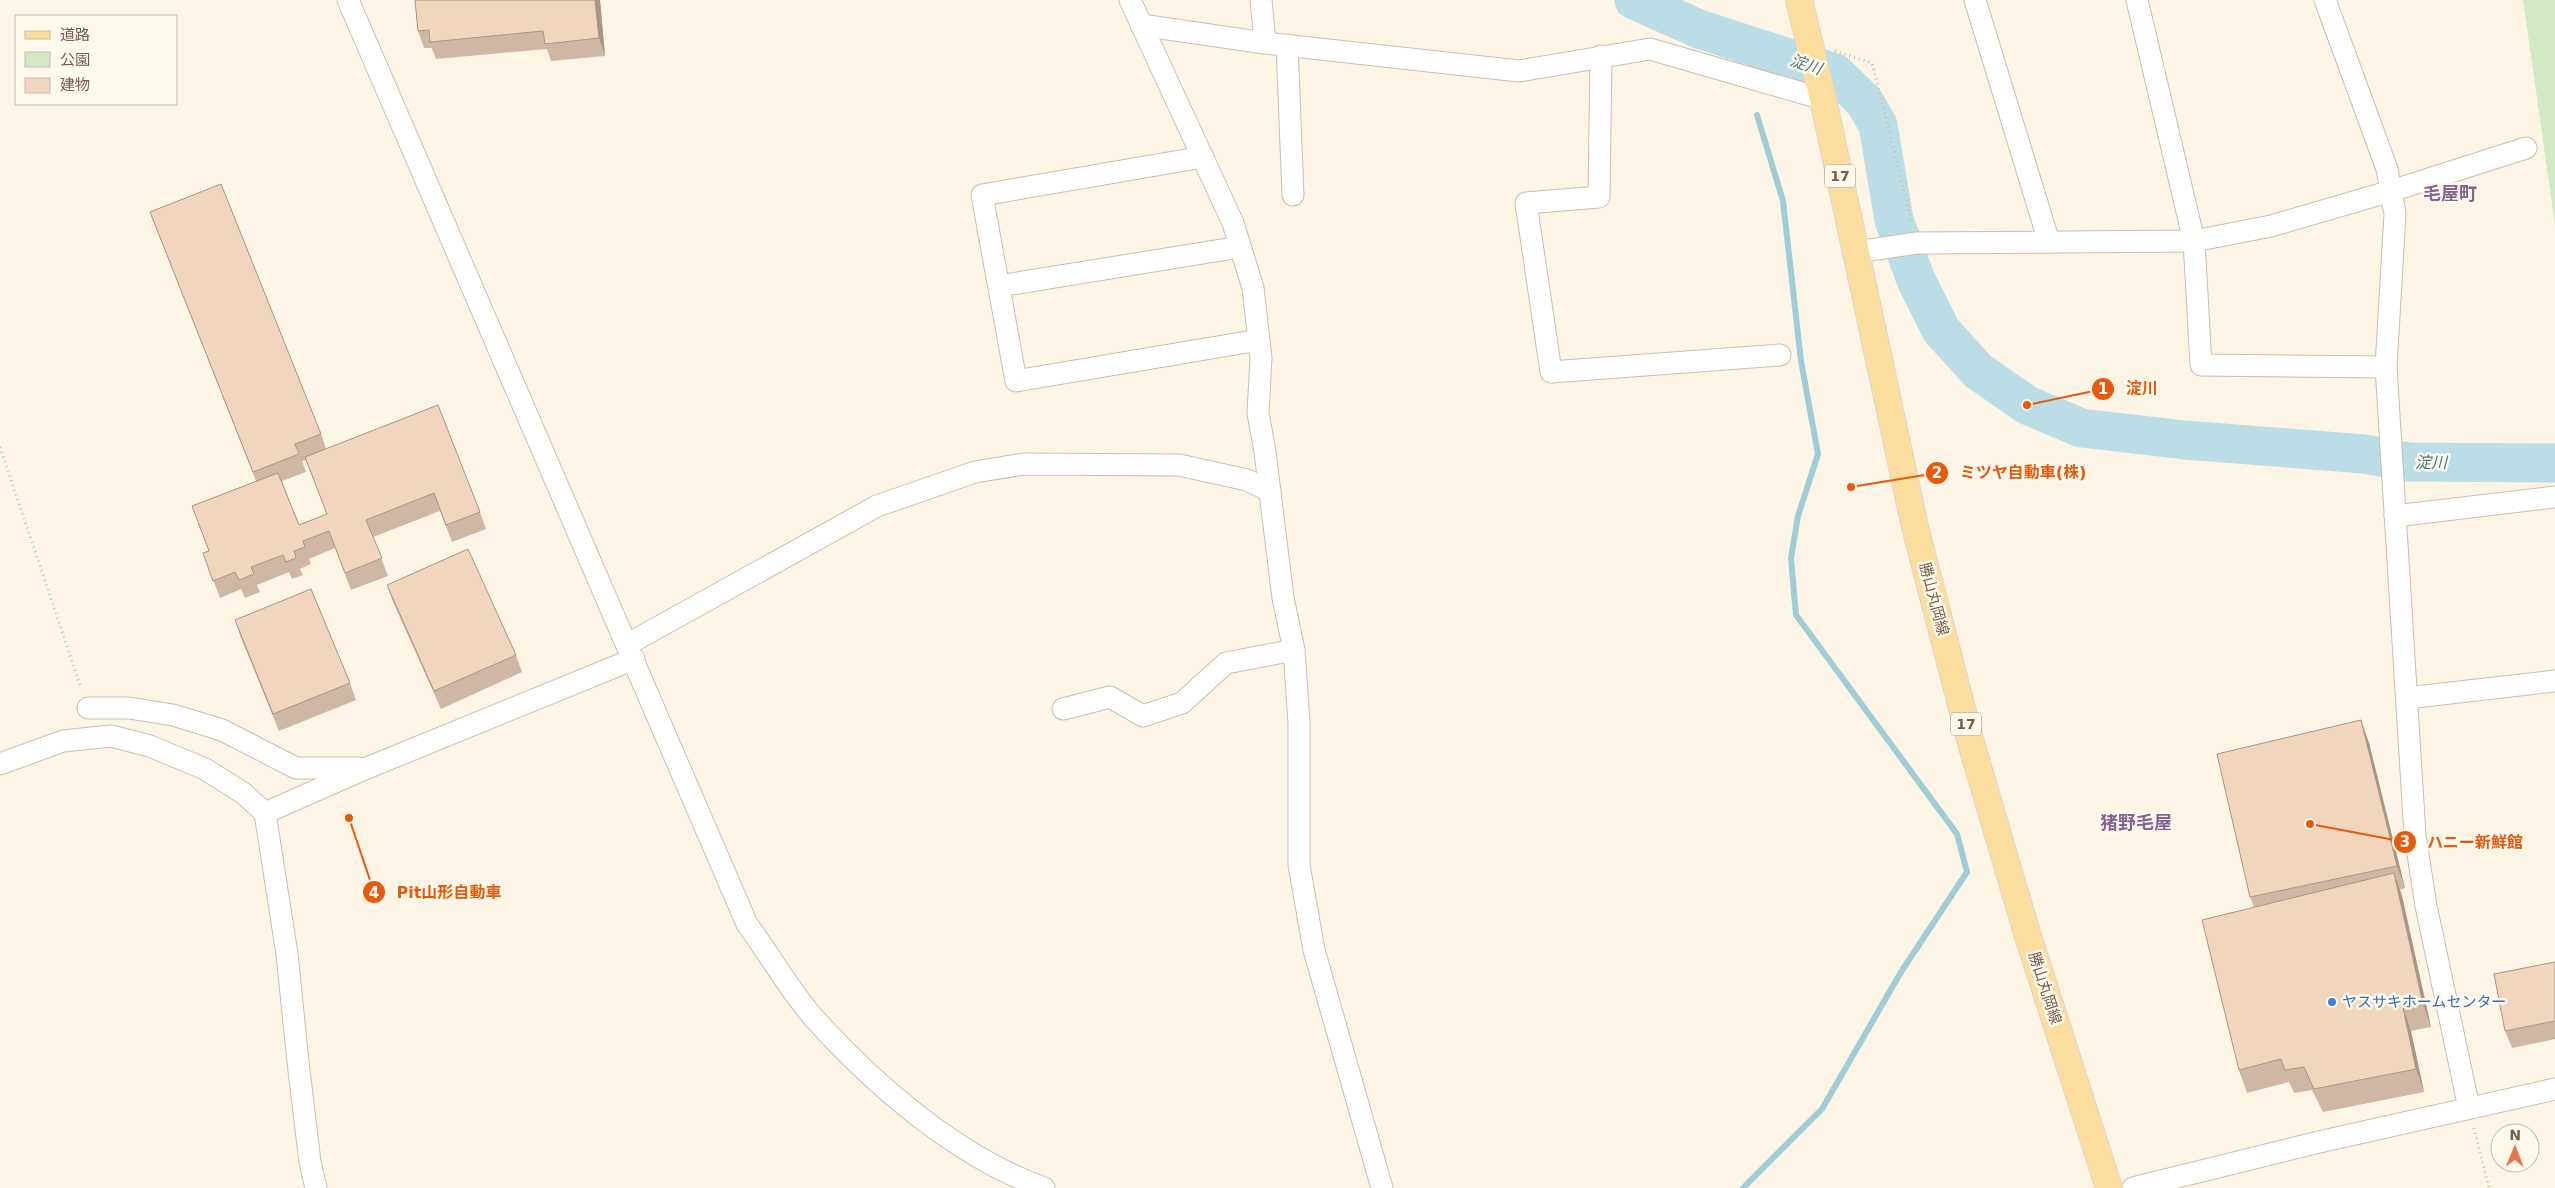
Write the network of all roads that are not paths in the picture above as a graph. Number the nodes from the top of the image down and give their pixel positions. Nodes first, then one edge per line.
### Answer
1 (348, 0) edge
2 (1130, 0) edge
3 (1261, 0) edge
4 (1799, 0) edge
5 (1975, 0) edge
6 (2137, 0) edge
7 (2325, 0) edge
8 (1142, 24) junction
9 (1264, 43) junction
10 (1287, 46) junction
11 (1601, 56) junction
12 (1822, 93) junction
13 (2526, 148) dead end
14 (1204, 157) junction
15 (2391, 192) junction
16 (1293, 195) dead end
17 (2194, 241) junction
18 (2049, 242) junction
19 (1240, 247) junction
20 (1865, 251) junction
21 (999, 286) junction
22 (1259, 340) junction
23 (1780, 355) dead end
24 (2386, 367) junction
25 (1270, 490) junction
26 (2555, 497) edge
27 (2395, 516) junction
28 (1294, 650) junction
29 (631, 651) junction
30 (2555, 683) edge
31 (2407, 698) junction
32 (88, 708) road end
33 (1062, 709) dead end
34 (0, 764) edge
35 (367, 768) junction
36 (265, 812) junction
37 (2555, 1089) edge
38 (2469, 1108) junction
39 (316, 1188) edge
40 (1044, 1188) edge
41 (1382, 1188) edge
42 (2109, 1188) edge
43 (2133, 1188) edge

1 - 29 street
2 - 8 street
3 - 9 street
4 - 12 main road, 勝山丸岡線 / 17
5 - 18 street
6 - 17 street
7 - 15 street
8 - 9 street
8 - 14 street
9 - 10 street
10 - 11 street
10 - 16 street
11 - 12 street
11 - 23 street
12 - 20 main road, 勝山丸岡線 / 17
13 - 15 street
14 - 19 street
14 - 21 street
15 - 17 street
15 - 24 street
17 - 18 street
17 - 24 street
18 - 20 street
19 - 21 street
19 - 22 street
20 - 42 main road, 勝山丸岡線 / 17
21 - 22 street
22 - 25 street
24 - 27 street
25 - 28 street
25 - 29 street
26 - 27 street
27 - 31 street
28 - 33 street
28 - 41 street
29 - 35 street
29 - 40 street
30 - 31 street
31 - 38 street
32 - 35 street
34 - 36 street
35 - 36 street
36 - 39 street
37 - 38 street
38 - 43 street

